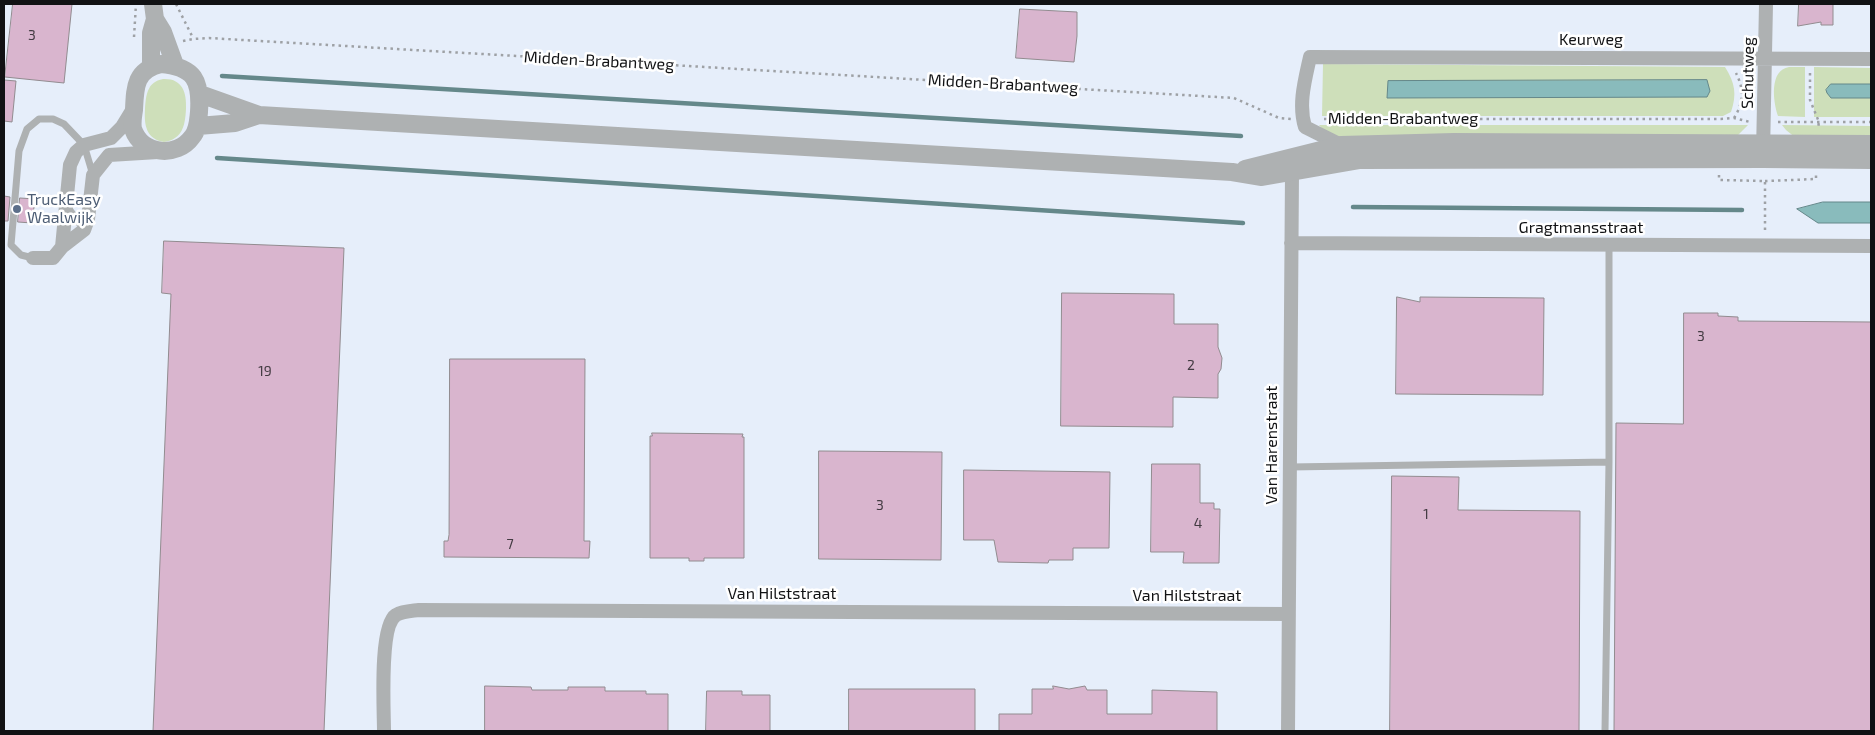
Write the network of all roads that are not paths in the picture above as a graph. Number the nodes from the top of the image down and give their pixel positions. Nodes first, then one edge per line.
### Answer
1 (1766, 4) edge
2 (154, 11) edge
3 (151, 46) junction
4 (1766, 59) junction
5 (1871, 59) edge
6 (175, 65) junction
7 (151, 67) junction
8 (200, 94) junction
9 (134, 108) junction
10 (258, 115) junction
11 (198, 126) junction
12 (1871, 144) edge
13 (84, 145) junction
14 (1341, 145) junction
15 (1717, 151) junction
16 (1763, 151) junction
17 (158, 152) junction
18 (1871, 160) edge
19 (1291, 166) junction
20 (93, 175) junction
21 (66, 206) junction
22 (84, 230) junction
23 (1291, 243) junction
24 (1609, 246) junction
25 (1871, 246) edge
26 (62, 247) junction
27 (33, 258) joint
28 (1609, 462) junction
29 (1289, 468) junction
30 (1288, 614) junction
31 (384, 731) edge
32 (1288, 731) edge
33 (1605, 731) edge

1 - 4 street, Schutweg
2 - 3 street
3 - 6 street
3 - 7 street
4 - 5 street, Keurweg
4 - 14 street, Keurweg
4 - 16 street, Schutweg
6 - 7 street
6 - 8 street
7 - 9 street
8 - 10 street, Midden-Brabantweg
8 - 11 street
9 - 13 street
9 - 17 street
10 - 11 street, Midden-Brabantweg
10 - 19 street, Midden-Brabantweg
11 - 17 street
12 - 16 street, Midden-Brabantweg
13 - 20 lane
13 - 21 street
13 - 27 lane
14 - 15 street, Midden-Brabantweg
14 - 19 street, Midden-Brabantweg
15 - 16 street, Midden-Brabantweg
15 - 19 street, Midden-Brabantweg
16 - 18 street, Midden-Brabantweg
17 - 20 street
19 - 23 street, Van Harenstraat
20 - 22 street
21 - 22 lane
21 - 26 street
22 - 26 street
23 - 24 street, Gragtmansstraat
23 - 29 street, Van Harenstraat
24 - 25 street, Gragtmansstraat
24 - 28 lane
26 - 27 street
28 - 29 lane
28 - 33 lane
29 - 30 street, Van Harenstraat
30 - 31 street, Van Hilststraat
30 - 32 street, Van Harenstraat

